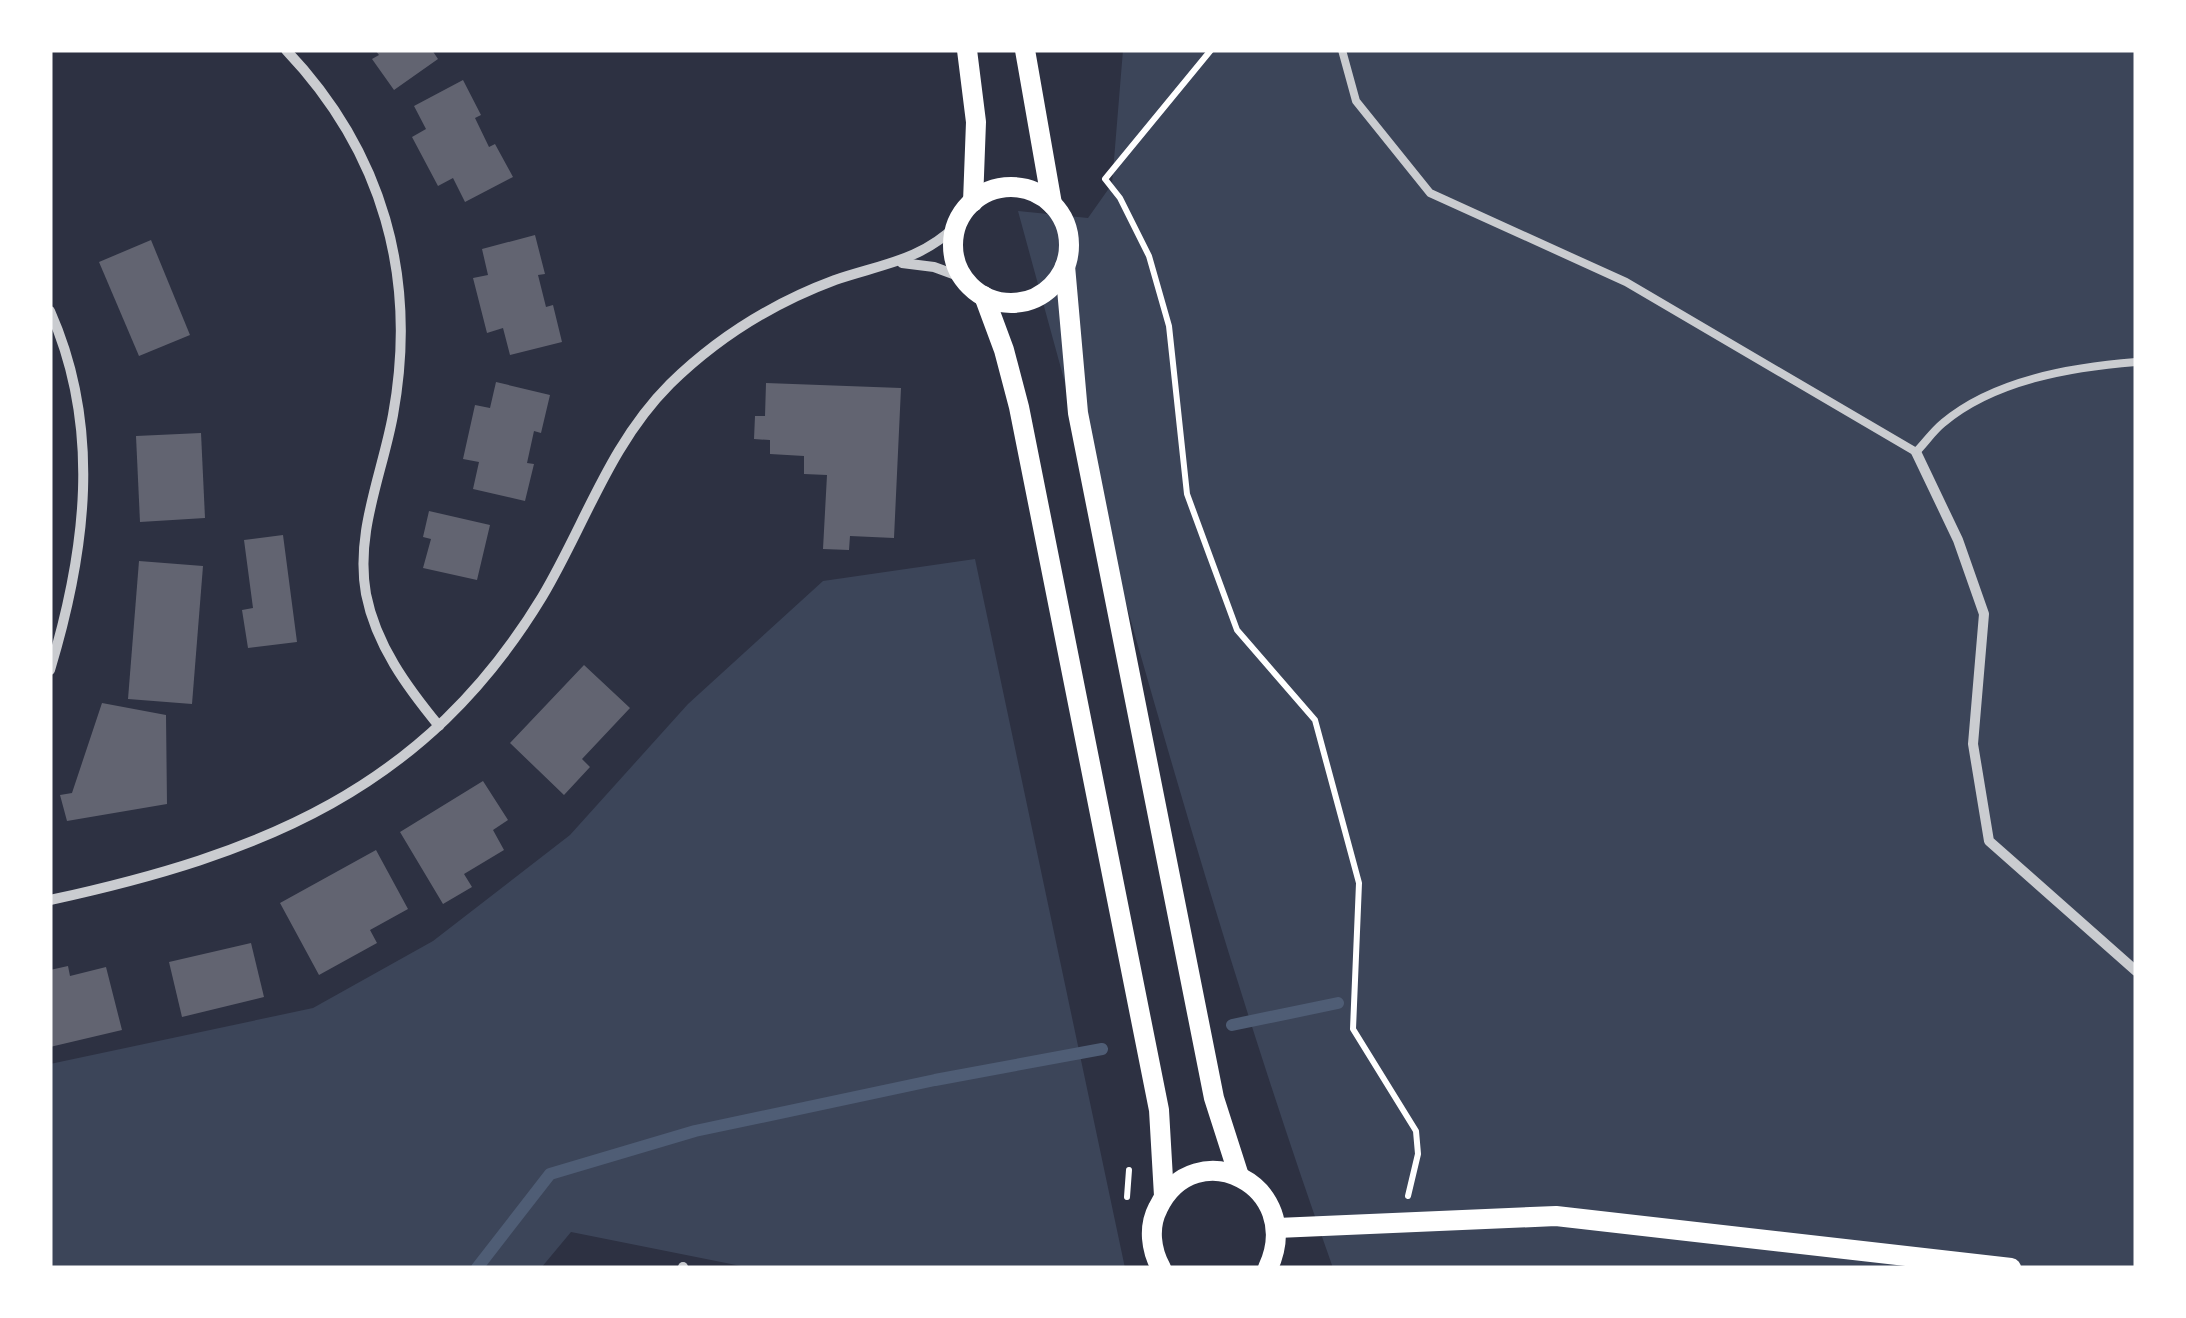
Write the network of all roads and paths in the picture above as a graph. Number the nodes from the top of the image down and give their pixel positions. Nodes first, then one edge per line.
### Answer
1 (286, 50) edge
2 (966, 50) edge
3 (1024, 50) edge
4 (1211, 50) edge
5 (1342, 50) edge
6 (972, 202) junction
7 (1052, 204) junction
8 (957, 225) junction
9 (896, 263) junction
10 (1065, 266) junction
11 (964, 278) junction
12 (984, 296) junction
13 (50, 312) edge
14 (2136, 362) edge
15 (1916, 452) junction
16 (50, 670) edge
17 (439, 726) junction
18 (50, 900) edge
19 (2136, 972) edge
20 (1239, 1176) junction
21 (1164, 1196) junction
22 (1401, 1222) junction
23 (1277, 1228) junction
24 (1161, 1268) edge
25 (1268, 1268) edge
26 (2010, 1268) edge

1 - 17 street
2 - 6 main road
3 - 7 main road
4 - 22 path
5 - 15 lane
6 - 7 main road
6 - 8 main road
7 - 10 main road
8 - 9 street
8 - 11 main road
9 - 11 street
9 - 17 street
10 - 12 main road
10 - 20 main road
11 - 12 main road
12 - 21 main road
13 - 16 street
14 - 15 lane
15 - 19 street
17 - 18 street
20 - 21 main road
20 - 23 main road
21 - 24 main road
22 - 23 main road
22 - 26 main road
23 - 25 main road

